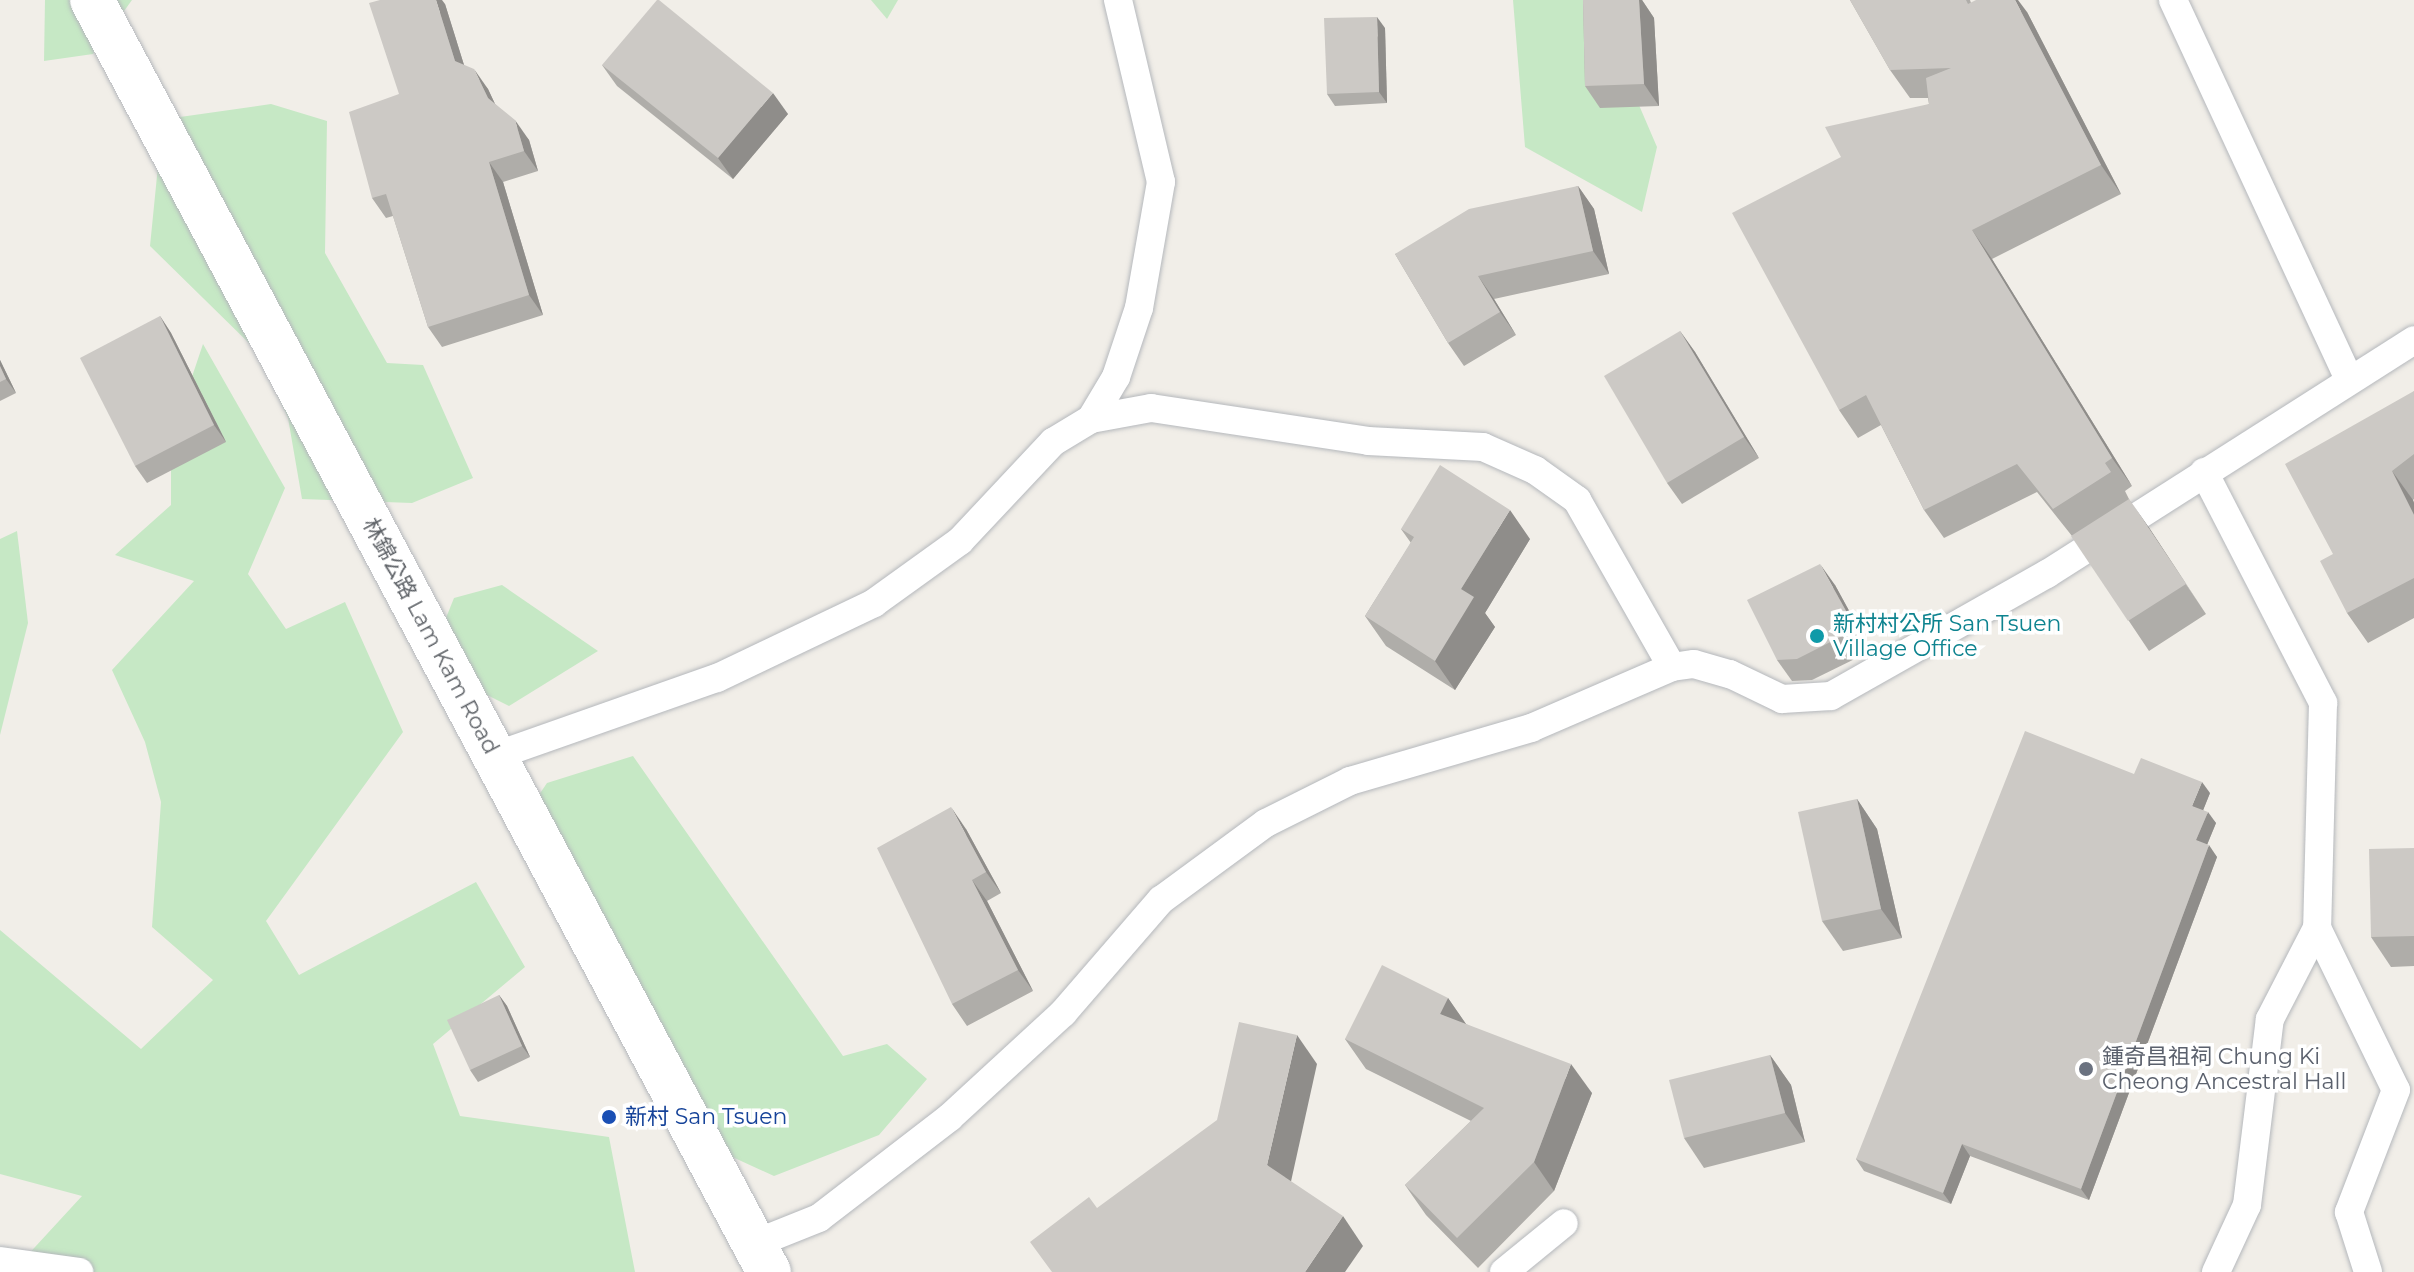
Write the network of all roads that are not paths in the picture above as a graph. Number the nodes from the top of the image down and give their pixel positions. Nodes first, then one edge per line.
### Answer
1 (92, 0) edge
2 (1118, 0) edge
3 (2173, 0) edge
4 (2414, 340) edge
5 (2349, 380) junction
6 (1091, 419) junction
7 (2204, 472) junction
8 (1672, 667) junction
9 (495, 756) junction
10 (2317, 928) junction
11 (1564, 1223) dead end
12 (761, 1258) edge
13 (0, 1261) edge
14 (79, 1272) edge
15 (1504, 1272) edge
16 (2216, 1272) edge
17 (2368, 1272) edge

1 - 9 main road, 林錦公路 Lam Kam Road
2 - 6 lane
3 - 5 lane
4 - 5 lane
5 - 7 lane
6 - 8 lane
6 - 9 lane
7 - 8 lane
7 - 10 lane
8 - 12 lane
9 - 12 main road, 林錦公路 Lam Kam Road
10 - 16 lane
10 - 17 lane
11 - 15 lane
13 - 14 lane

